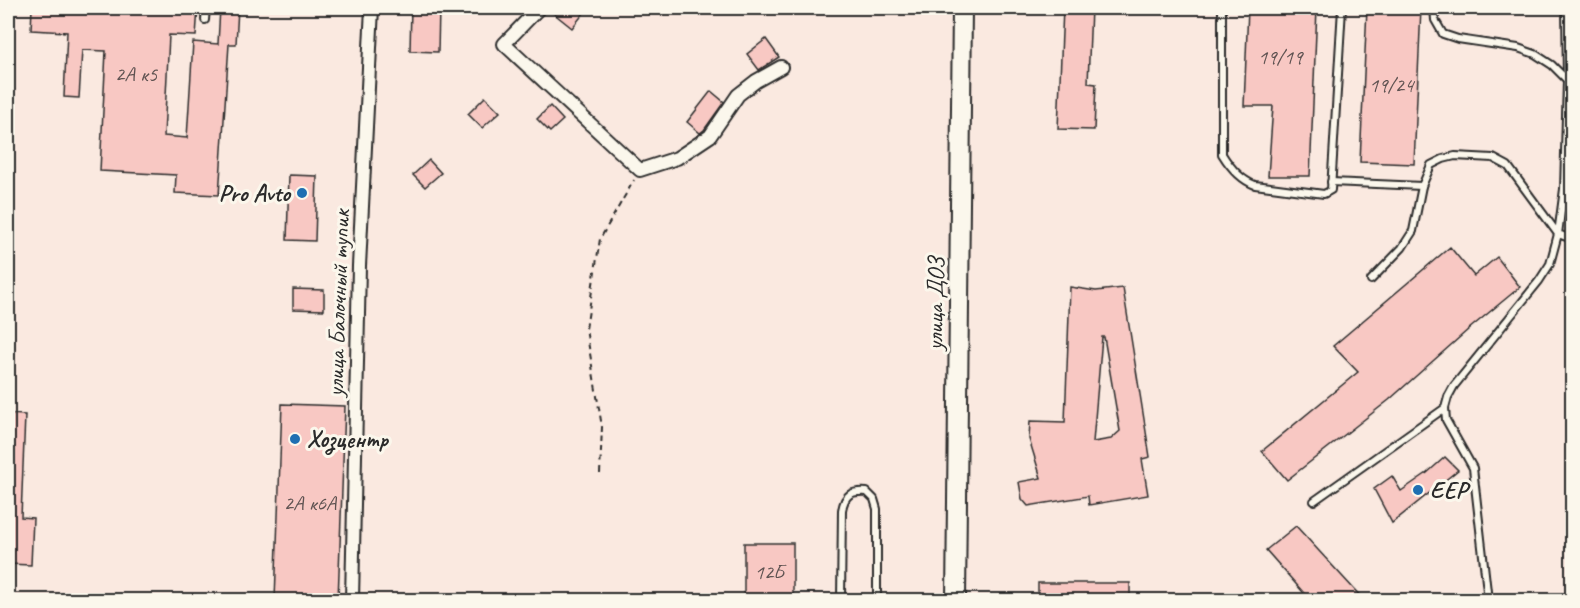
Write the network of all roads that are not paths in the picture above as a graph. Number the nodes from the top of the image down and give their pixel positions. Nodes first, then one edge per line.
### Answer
1 (206, 8) edge
2 (372, 8) edge
3 (539, 8) edge
4 (962, 8) edge
5 (1222, 8) edge
6 (1342, 8) edge
7 (1434, 8) edge
8 (1566, 8) edge
9 (205, 20) dead end
10 (781, 68) dead end
11 (1567, 80) junction
12 (1331, 182) junction
13 (1422, 186) junction
14 (1558, 234) junction
15 (1572, 239) edge
16 (1371, 279) dead end
17 (1445, 408) junction
18 (1314, 501) dead end
19 (352, 600) edge
20 (841, 600) edge
21 (877, 600) edge
22 (956, 600) edge
23 (1488, 600) edge

1 - 9 lane
2 - 19 street, улица Балочный тупик
3 - 10 street
4 - 22 main road, улица ДОЗ
5 - 12 lane
6 - 12 lane
7 - 11 lane
8 - 11 lane
11 - 14 lane
12 - 13 lane
13 - 14 lane
13 - 16 lane
14 - 15 lane
14 - 17 lane
17 - 18 lane
17 - 23 lane
20 - 21 lane

